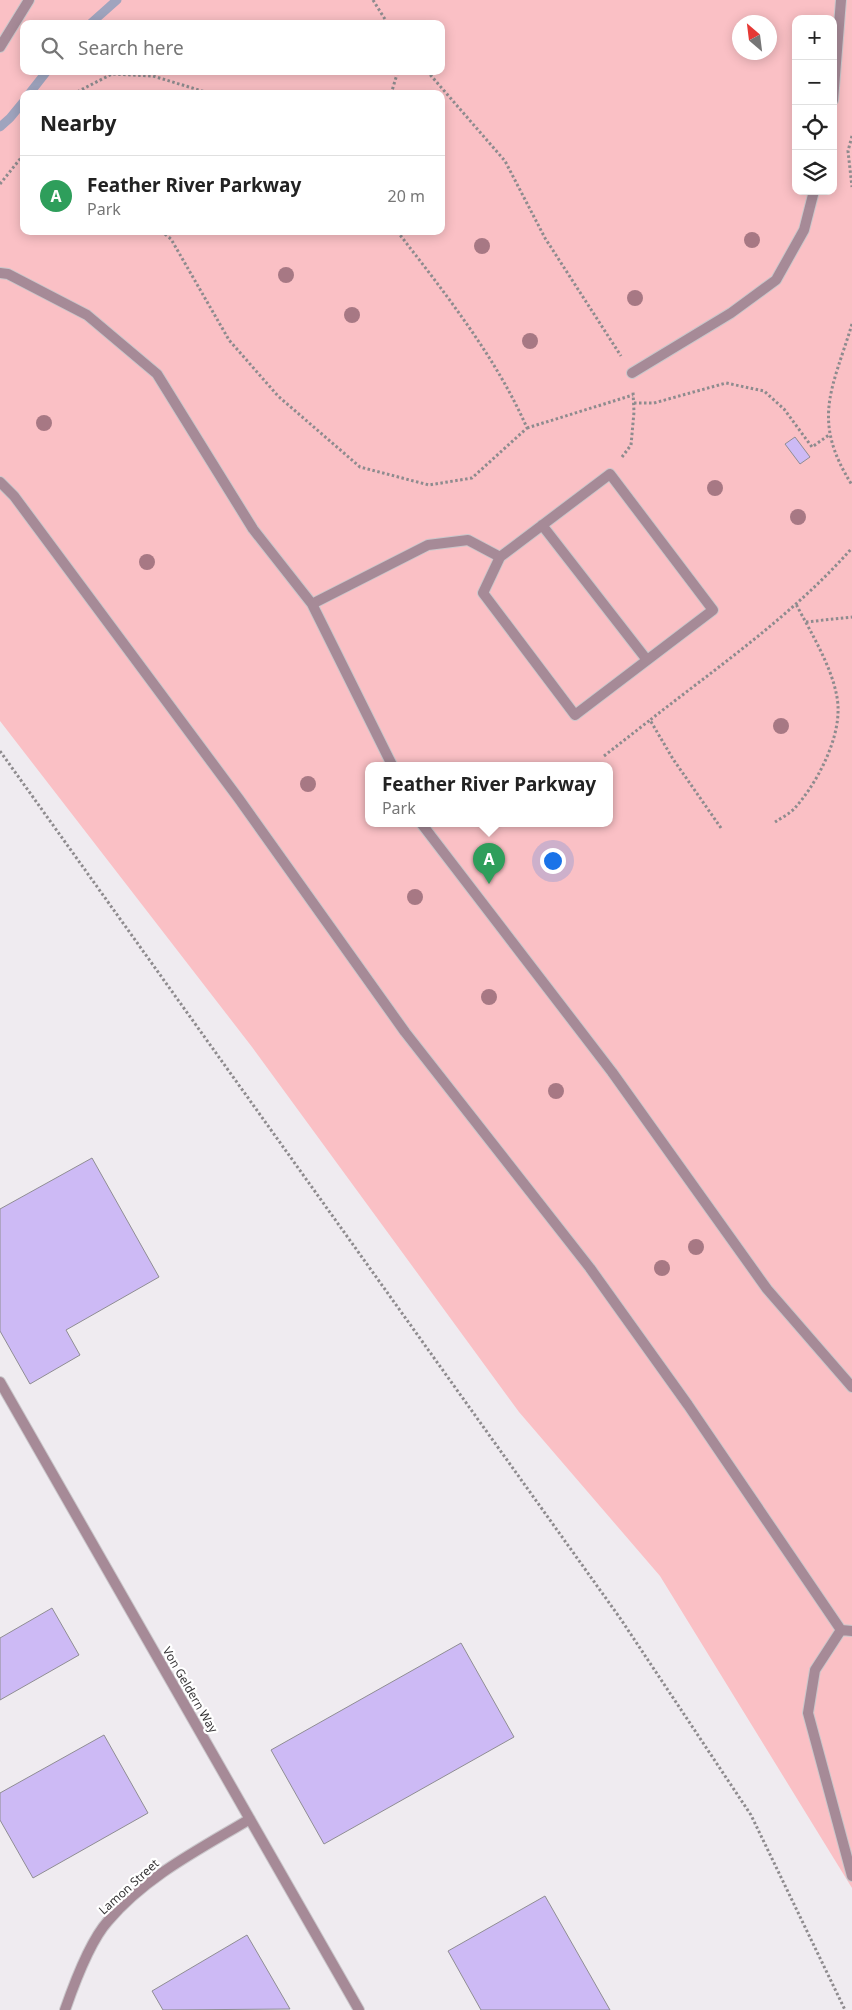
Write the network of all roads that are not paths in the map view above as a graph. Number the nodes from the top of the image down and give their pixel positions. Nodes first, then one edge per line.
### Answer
1 (29, 0) edge
2 (841, 0) edge
3 (0, 47) edge
4 (836, 60) edge
5 (813, 195) edge
6 (0, 272) edge
7 (632, 373) road end
8 (0, 482) edge
9 (542, 526) junction
10 (500, 557) junction
11 (312, 604) junction
12 (647, 660) junction
13 (391, 762) edge
14 (424, 827) edge
15 (0, 1382) edge
16 (852, 1386) edge
17 (841, 1630) junction
18 (852, 1631) edge
19 (250, 1819) junction
20 (852, 1876) edge
21 (65, 2010) edge
22 (359, 2010) edge

1 - 3 street
2 - 4 street
5 - 7 street
6 - 11 street
8 - 17 street
9 - 10 street
9 - 12 street
9 - 12 street
10 - 11 street
10 - 12 street
11 - 13 street
14 - 16 street
15 - 19 street, Von Geldern Way
17 - 18 street
17 - 20 street
19 - 21 street, Lamon Street
19 - 22 street, Von Geldern Way

